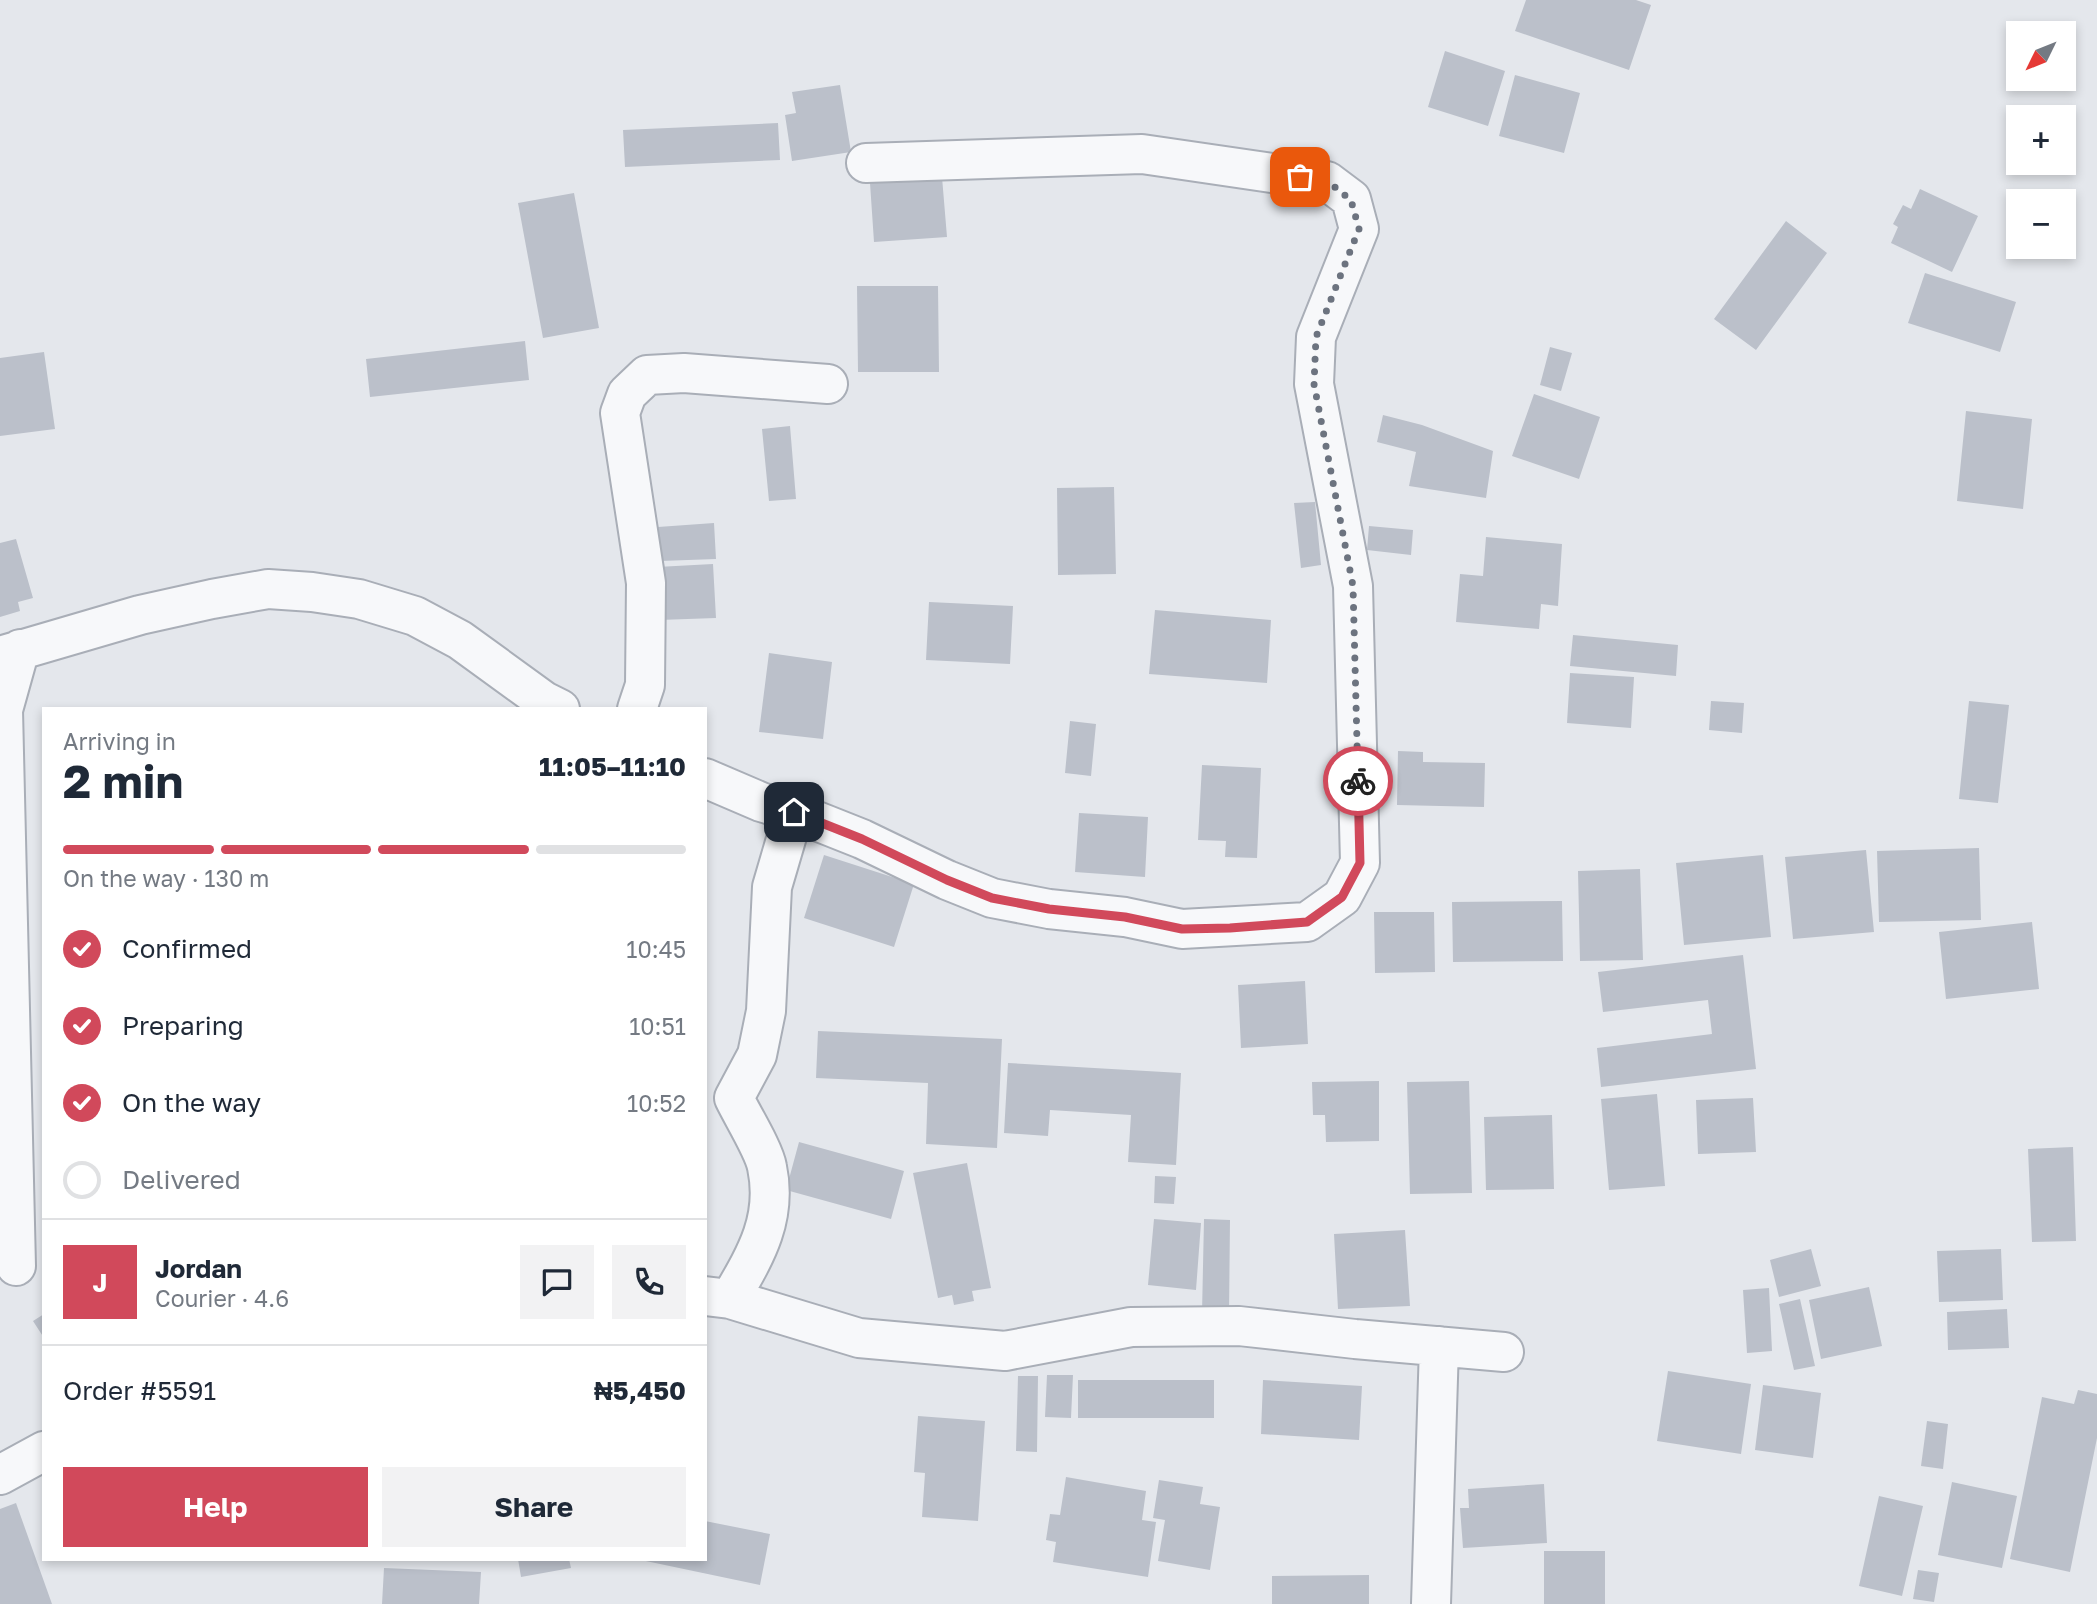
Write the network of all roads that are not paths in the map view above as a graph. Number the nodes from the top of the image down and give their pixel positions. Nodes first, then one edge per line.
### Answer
1 (866, 163) dead end
2 (828, 384) dead end
3 (10, 653) edge
4 (556, 707) edge
5 (639, 707) edge
6 (2, 708) edge
7 (707, 779) edge
8 (794, 812) junction
9 (719, 1097) edge
10 (20, 1269) edge
11 (718, 1298) edge
12 (1439, 1346) junction
13 (1504, 1352) dead end
14 (42, 1452) edge
15 (0, 1475) edge
16 (1431, 1604) edge

1 - 8 street
2 - 5 street
3 - 4 street
3 - 6 street
6 - 10 street
7 - 8 street
8 - 9 street
9 - 11 street
11 - 12 street
12 - 13 street
12 - 16 street
14 - 15 street

